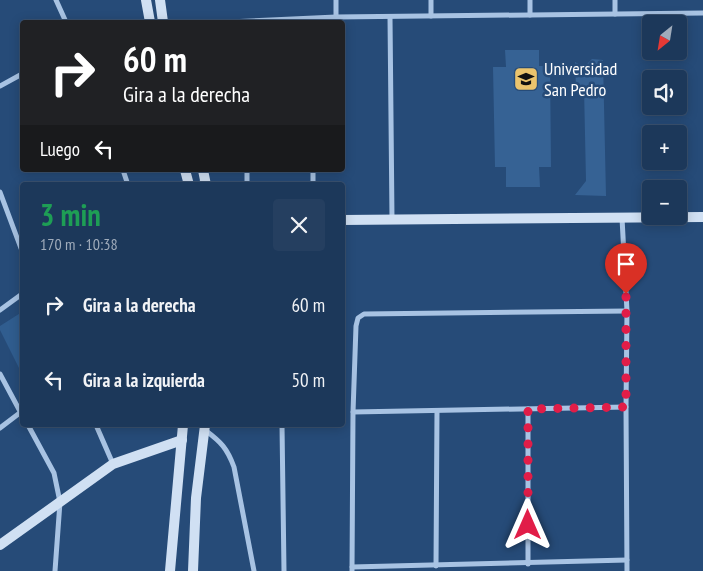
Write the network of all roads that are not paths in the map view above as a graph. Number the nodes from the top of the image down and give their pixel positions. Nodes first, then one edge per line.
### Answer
1 (56, 0) edge
2 (146, 0) edge
3 (160, 0) edge
4 (336, 0) edge
5 (431, 0) edge
6 (530, 0) edge
7 (614, 0) edge
8 (703, 13) edge
9 (615, 14) junction
10 (530, 15) junction
11 (431, 16) junction
12 (336, 17) junction
13 (390, 17) junction
14 (65, 20) edge
15 (150, 20) edge
16 (163, 20) edge
17 (316, 20) edge
18 (20, 75) edge
19 (0, 86) edge
20 (0, 192) edge
21 (703, 217) edge
22 (622, 218) junction
23 (392, 219) junction
24 (345, 220) edge
25 (20, 245) edge
26 (20, 295) edge
27 (0, 310) edge
28 (627, 311) junction
29 (0, 374) edge
30 (626, 407) junction
31 (528, 409) junction
32 (20, 410) edge
33 (437, 411) junction
34 (353, 412) junction
35 (20, 415) edge
36 (29, 427) edge
37 (97, 427) edge
38 (183, 427) edge
39 (282, 427) edge
40 (0, 428) edge
41 (205, 428) edge
42 (182, 440) junction
43 (113, 464) junction
44 (60, 502) junction
45 (0, 545) edge
46 (627, 560) junction
47 (528, 564) junction
48 (436, 566) junction
49 (352, 569) edge
50 (55, 571) edge
51 (170, 571) edge
52 (194, 571) edge
53 (254, 571) edge
54 (284, 571) edge
55 (627, 571) edge

1 - 14 street
2 - 15 main road
3 - 16 main road
4 - 12 street
5 - 11 street
6 - 10 street
7 - 9 street
8 - 9 street
9 - 10 street
10 - 11 street
11 - 13 street
12 - 13 street
12 - 17 street
13 - 23 street
18 - 19 street
20 - 25 street
21 - 22 main road
22 - 23 main road
22 - 28 street
23 - 24 main road
26 - 27 street
28 - 30 street
28 - 34 street
29 - 32 street
30 - 31 street
30 - 46 street
31 - 33 street
31 - 47 street
33 - 34 street
33 - 48 street
34 - 49 street
35 - 40 street
36 - 44 street
37 - 43 street
38 - 42 main road
39 - 54 street
41 - 52 main road
41 - 53 street
42 - 43 main road
42 - 51 main road
43 - 44 main road
44 - 45 main road
44 - 50 street
46 - 47 street
46 - 55 street
47 - 48 street
48 - 49 street

